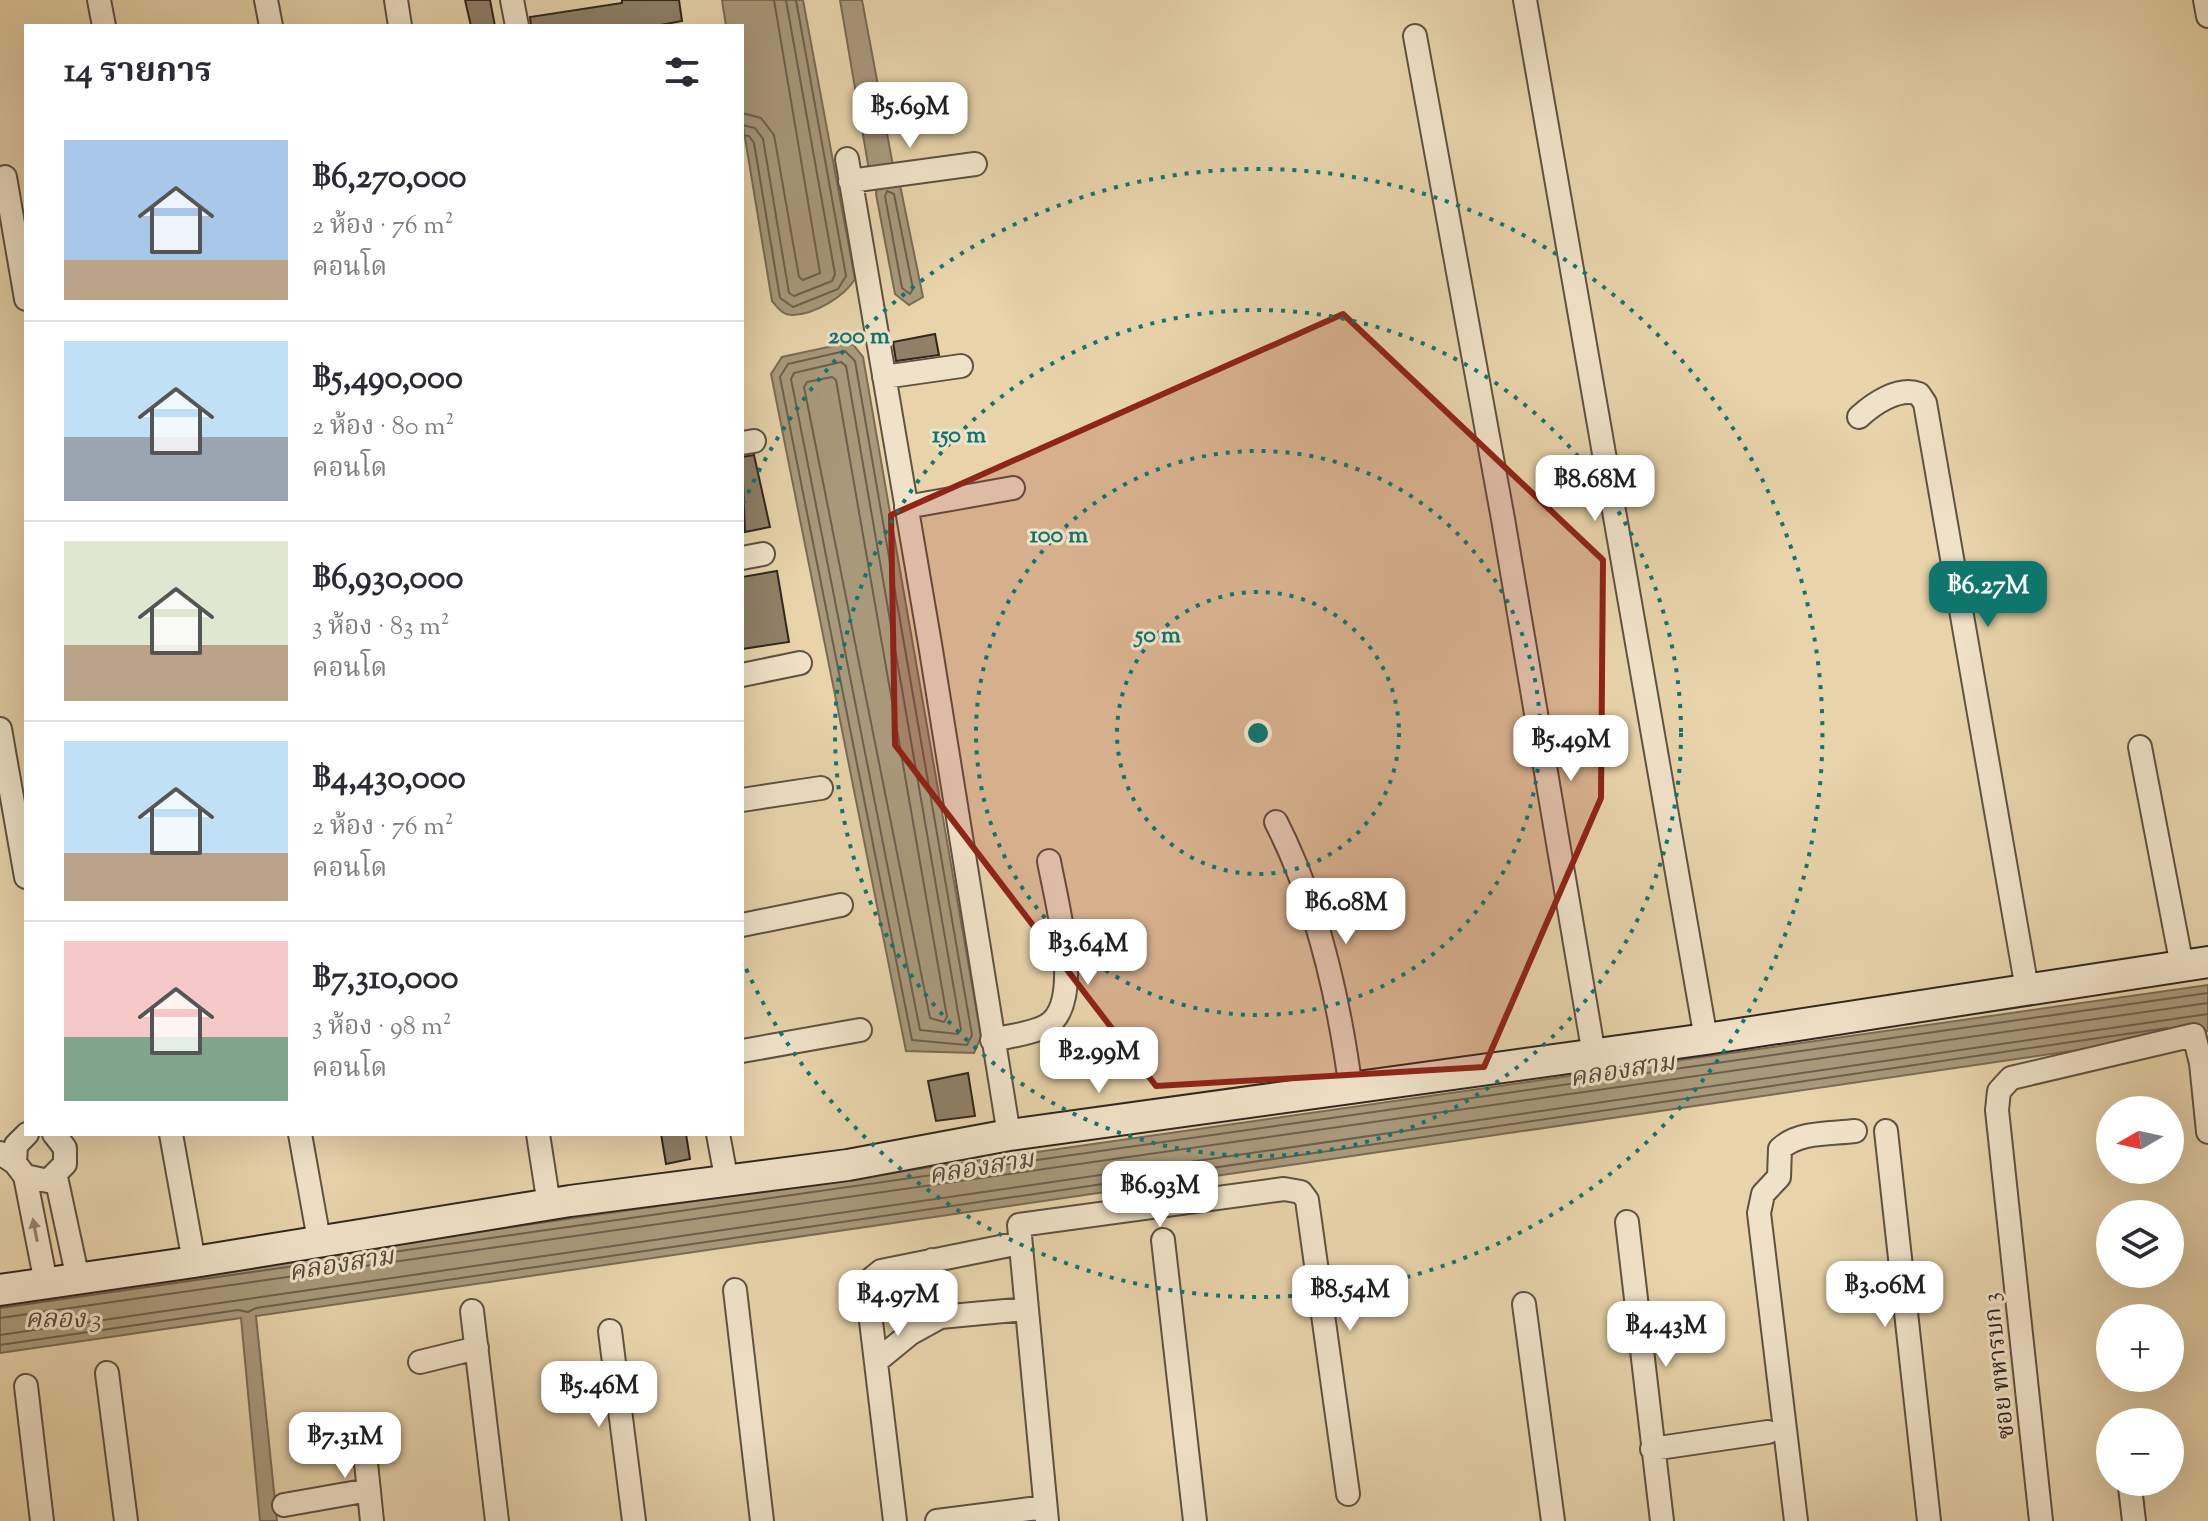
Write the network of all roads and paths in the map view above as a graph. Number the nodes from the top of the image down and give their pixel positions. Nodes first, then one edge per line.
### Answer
1 (99, 0) edge
2 (396, 0) edge
3 (1525, 0) edge
4 (2205, 0) edge
5 (270, 1) edge
6 (517, 1) edge
7 (2208, 16) edge
8 (104, 24) edge
9 (271, 24) edge
10 (400, 24) edge
11 (517, 24) edge
12 (1415, 36) dead end
13 (975, 164) dead end
14 (5, 177) dead end
15 (24, 287) edge
16 (961, 366) dead end
17 (884, 377) junction
18 (1859, 417) dead end
19 (1013, 488) dead end
20 (906, 507) junction
21 (800, 663) dead end
22 (744, 675) edge
23 (0, 729) edge
24 (2140, 747) dead end
25 (821, 788) dead end
26 (744, 800) edge
27 (1276, 822) dead end
28 (1049, 861) dead end
29 (24, 866) edge
30 (841, 905) dead end
31 (744, 925) edge
32 (2195, 964) edge
33 (2027, 989) junction
34 (860, 1030) dead end
35 (1706, 1039) junction
36 (992, 1040) junction
37 (744, 1051) edge
38 (1594, 1055) junction
39 (1351, 1090) junction
40 (1855, 1131) dead end
41 (1886, 1131) dead end
42 (2208, 1132) edge
43 (1009, 1135) junction
44 (25, 1136) edge
45 (171, 1136) edge
46 (300, 1136) edge
47 (538, 1136) edge
48 (718, 1136) edge
49 (61, 1139) edge
50 (13, 1164) edge
51 (56, 1177) junction
52 (727, 1182) junction
53 (549, 1205) junction
54 (1627, 1222) dead end
55 (319, 1240) junction
56 (1163, 1240) dead end
57 (1020, 1243) junction
58 (932, 1260) junction
59 (194, 1262) junction
60 (78, 1279) junction
61 (46, 1283) junction
62 (0, 1290) edge
63 (735, 1290) dead end
64 (1524, 1304) dead end
65 (1026, 1309) junction
66 (472, 1311) dead end
67 (940, 1317) junction
68 (610, 1331) dead end
69 (477, 1348) junction
70 (878, 1360) junction
71 (420, 1362) dead end
72 (107, 1373) dead end
73 (26, 1386) dead end
74 (1768, 1432) dead end
75 (363, 1434) dead end
76 (1652, 1449) junction
77 (369, 1490) junction
78 (1348, 1494) dead end
79 (2131, 1496) edge
80 (284, 1505) dead end
81 (1046, 1514) edge
82 (42, 1521) edge
83 (126, 1521) edge
84 (372, 1521) edge
85 (497, 1521) edge
86 (634, 1521) edge
87 (762, 1521) edge
88 (895, 1521) edge
89 (937, 1521) edge
90 (1195, 1521) edge
91 (1553, 1521) edge
92 (1662, 1521) edge
93 (1796, 1521) edge
94 (1929, 1521) edge
95 (2041, 1521) edge
96 (2134, 1521) edge

1 - 8 street
2 - 10 street
3 - 35 street
4 - 7 street
5 - 9 street
6 - 11 street
12 - 38 street
13 - 17 street
14 - 15 street
16 - 17 street
17 - 20 street
18 - 33 street
19 - 20 street
20 - 36 street
21 - 22 street
23 - 29 street
24 - 32 street
25 - 26 street
27 - 39 street
28 - 36 street
30 - 31 street
32 - 33 street
33 - 35 street
34 - 37 street
35 - 38 street
36 - 43 street
38 - 39 street
39 - 43 street
40 - 93 street
41 - 94 street
42 - 95 street, ซอย ทหารบก 3
43 - 52 street
44 - 50 street
45 - 59 street
46 - 55 street
47 - 53 street
48 - 52 street
49 - 51 street
50 - 51 street
61 -> 50 street
51 - 60 street
52 - 53 street
53 - 55 street
54 - 76 street
55 - 59 street
56 - 90 street
57 - 58 street
57 - 65 street
57 - 78 street
58 - 67 street
58 - 70 street
59 - 60 street
60 - 61 street
61 - 62 street
63 - 87 street
64 - 91 street
65 - 67 street
65 - 81 street
66 - 69 street
67 - 70 street
68 - 86 street
69 - 71 street
69 - 85 street
70 - 88 street
72 - 83 street
73 - 82 street
74 - 76 street
75 - 77 street
76 - 92 street
77 - 80 street
77 - 84 street
79 - 96 street
81 - 89 street

